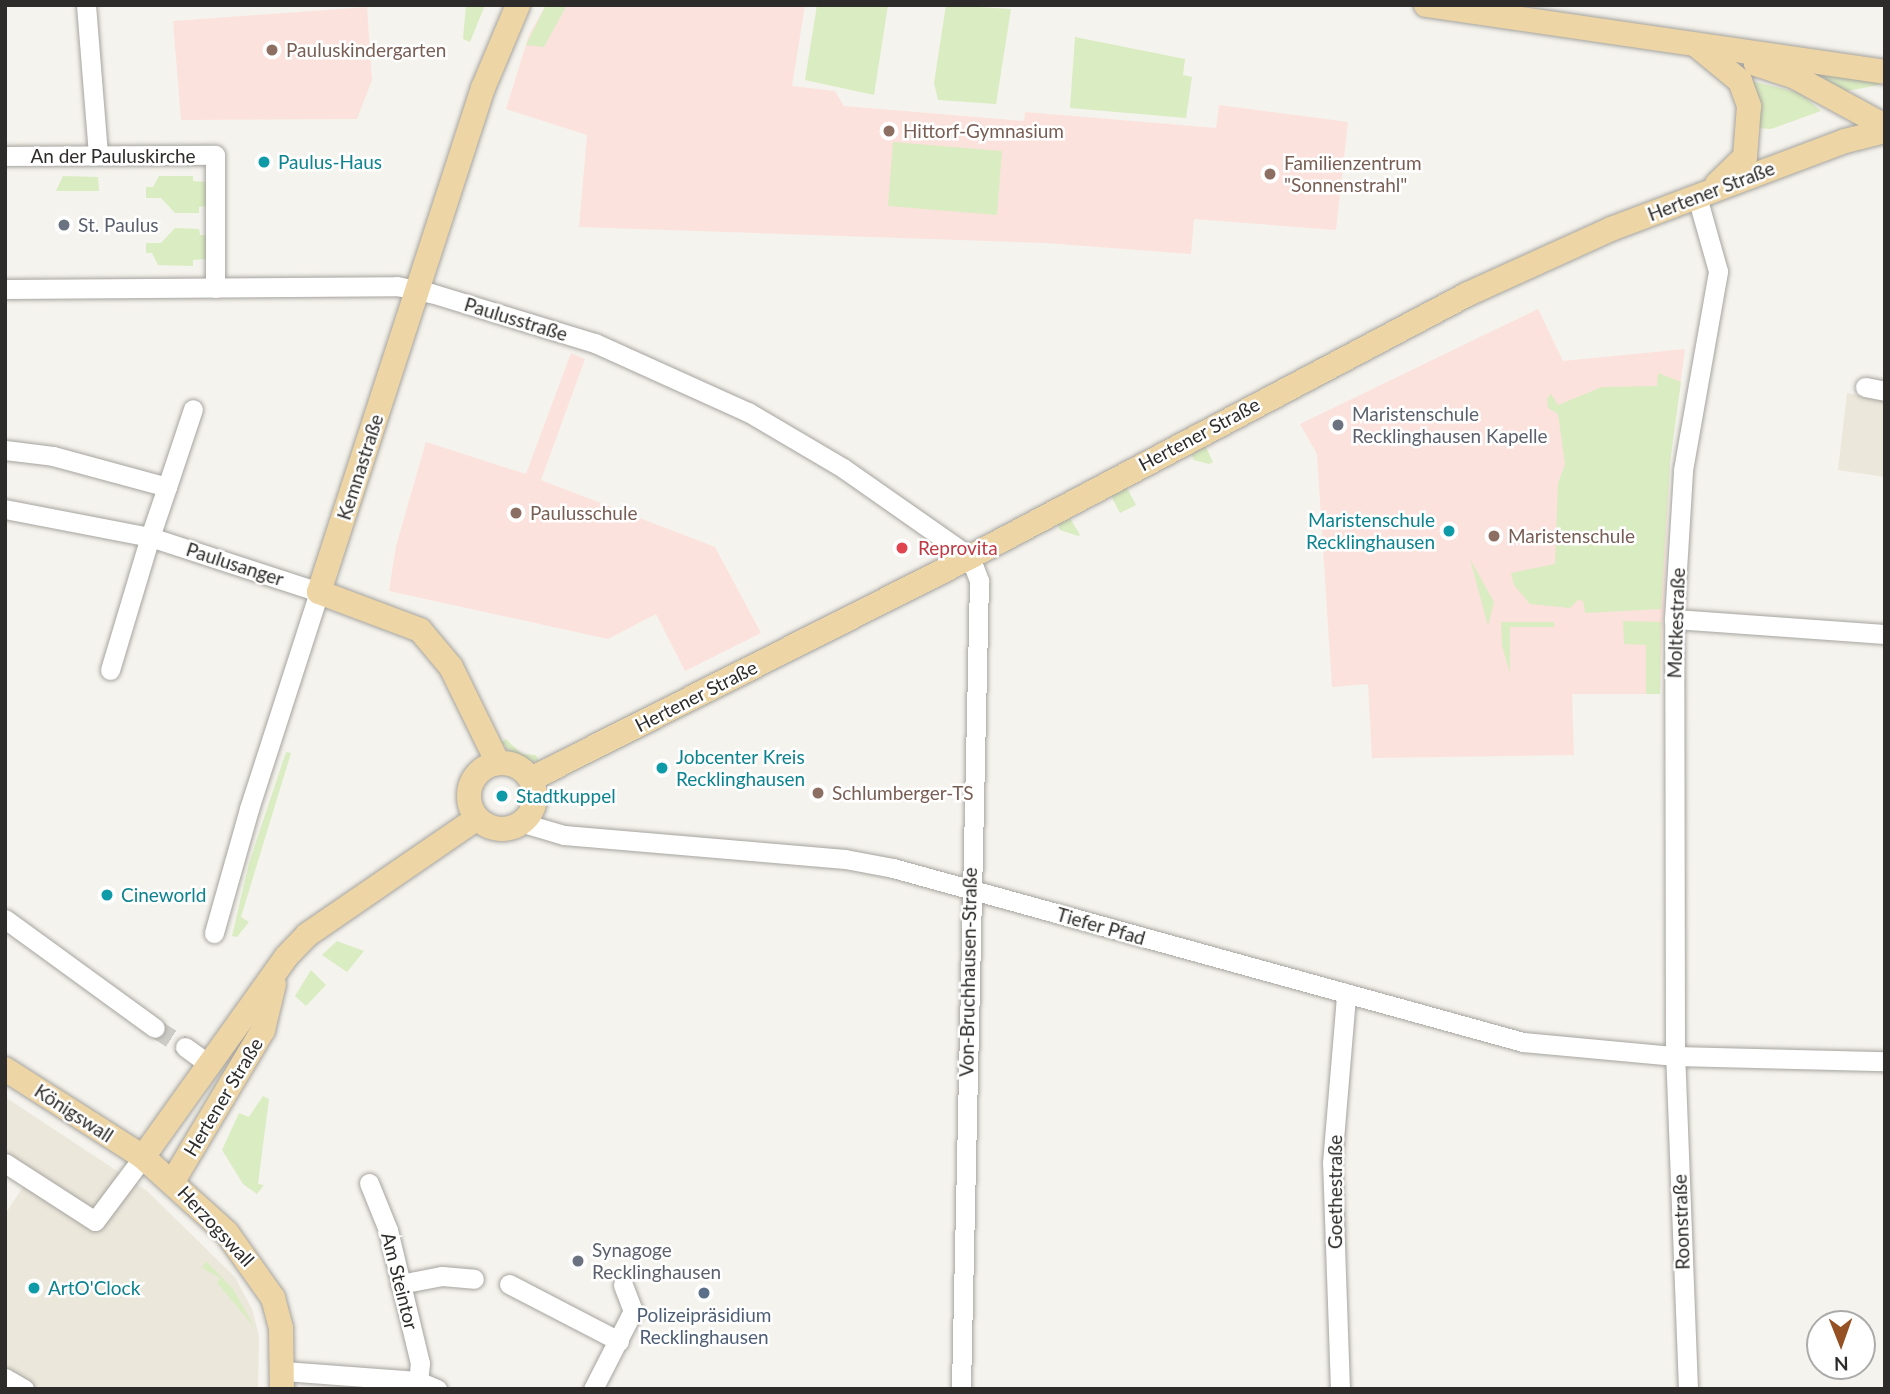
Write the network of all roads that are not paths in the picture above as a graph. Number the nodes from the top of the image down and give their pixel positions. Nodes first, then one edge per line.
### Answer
1 (86, 5) edge
2 (518, 5) edge
3 (1426, 5) edge
4 (1695, 44) junction
5 (1885, 72) edge
6 (1885, 128) edge
7 (98, 155) junction
8 (5, 156) edge
9 (1697, 197) junction
10 (215, 288) junction
11 (5, 289) edge
12 (419, 290) junction
13 (1865, 387) dead end
14 (1885, 391) edge
15 (193, 409) dead end
16 (5, 450) edge
17 (167, 486) junction
18 (5, 509) edge
19 (150, 537) junction
20 (970, 557) junction
21 (319, 592) junction
22 (1674, 619) junction
23 (1885, 634) edge
24 (110, 670) dead end
25 (498, 763) junction
26 (531, 779) junction
27 (477, 818) junction
28 (523, 823) junction
29 (970, 888) junction
30 (5, 919) edge
31 (214, 933) dead end
32 (278, 970) junction
33 (1346, 995) junction
34 (155, 1028) tunnel mouth
35 (185, 1047) tunnel mouth
36 (1675, 1056) junction
37 (1885, 1060) edge
38 (209, 1065) junction
39 (5, 1069) edge
40 (143, 1157) junction
41 (5, 1163) edge
42 (173, 1181) junction
43 (369, 1183) dead end
44 (474, 1279) dead end
45 (400, 1284) junction
46 (509, 1284) dead end
47 (623, 1285) dead end
48 (619, 1341) junction
49 (5, 1378) edge
50 (283, 1380) edge
51 (418, 1381) junction
52 (24, 1389) edge
53 (438, 1389) edge
54 (593, 1389) edge
55 (961, 1389) edge
56 (1340, 1389) edge
57 (1688, 1389) edge

1 - 7 street
2 - 12 main road, Kemnastraße
3 - 4 main road
4 - 5 main road
4 - 6 main road
4 - 9 main road
6 - 9 main road, Hertener Straße
7 - 8 street, An der Pauluskirche
7 - 10 street, An der Pauluskirche
9 - 20 main road, Hertener Straße
9 - 22 street, Moltkestraße
10 - 11 street, Paulusstraße
10 - 12 street, Paulusstraße
12 - 20 street, Paulusstraße
12 - 21 main road, Kemnastraße
13 - 14 street
15 - 17 street
16 - 17 street
17 - 19 street
18 - 19 street, Paulusanger
19 - 21 street, Paulusanger
19 - 24 street
20 - 26 main road, Hertener Straße
20 - 29 street, Von-Bruchhausen-Straße
21 - 25 main road
21 - 31 street, Kemnastraße
22 - 23 street
22 - 36 street, Moltkestraße
25 - 26 main road
25 - 27 main road
26 - 28 main road
27 - 28 main road
27 - 32 main road, Hertener Straße
28 - 29 street, Tiefer Pfad
29 - 33 street, Tiefer Pfad
29 - 55 street, Von-Bruchhausen-Straße
30 - 34 street
32 - 38 main road, Hertener Straße
32 - 42 main road, Hertener Straße
33 - 36 street, Tiefer Pfad
33 - 56 street, Goethestraße
35 - 38 street
36 - 37 street, Tiefer Pfad
36 - 57 street, Roonstraße
38 - 40 main road, Hertener Straße
39 - 40 main road, Königswall
40 - 41 street
40 - 42 main road, Herzogswall
42 - 50 main road, Herzogswall
43 - 45 street, Am Steintor
44 - 45 street
45 - 51 street, Am Steintor
46 - 48 street
47 - 48 street
48 - 54 street
49 - 52 street
50 - 51 street
51 - 53 street

